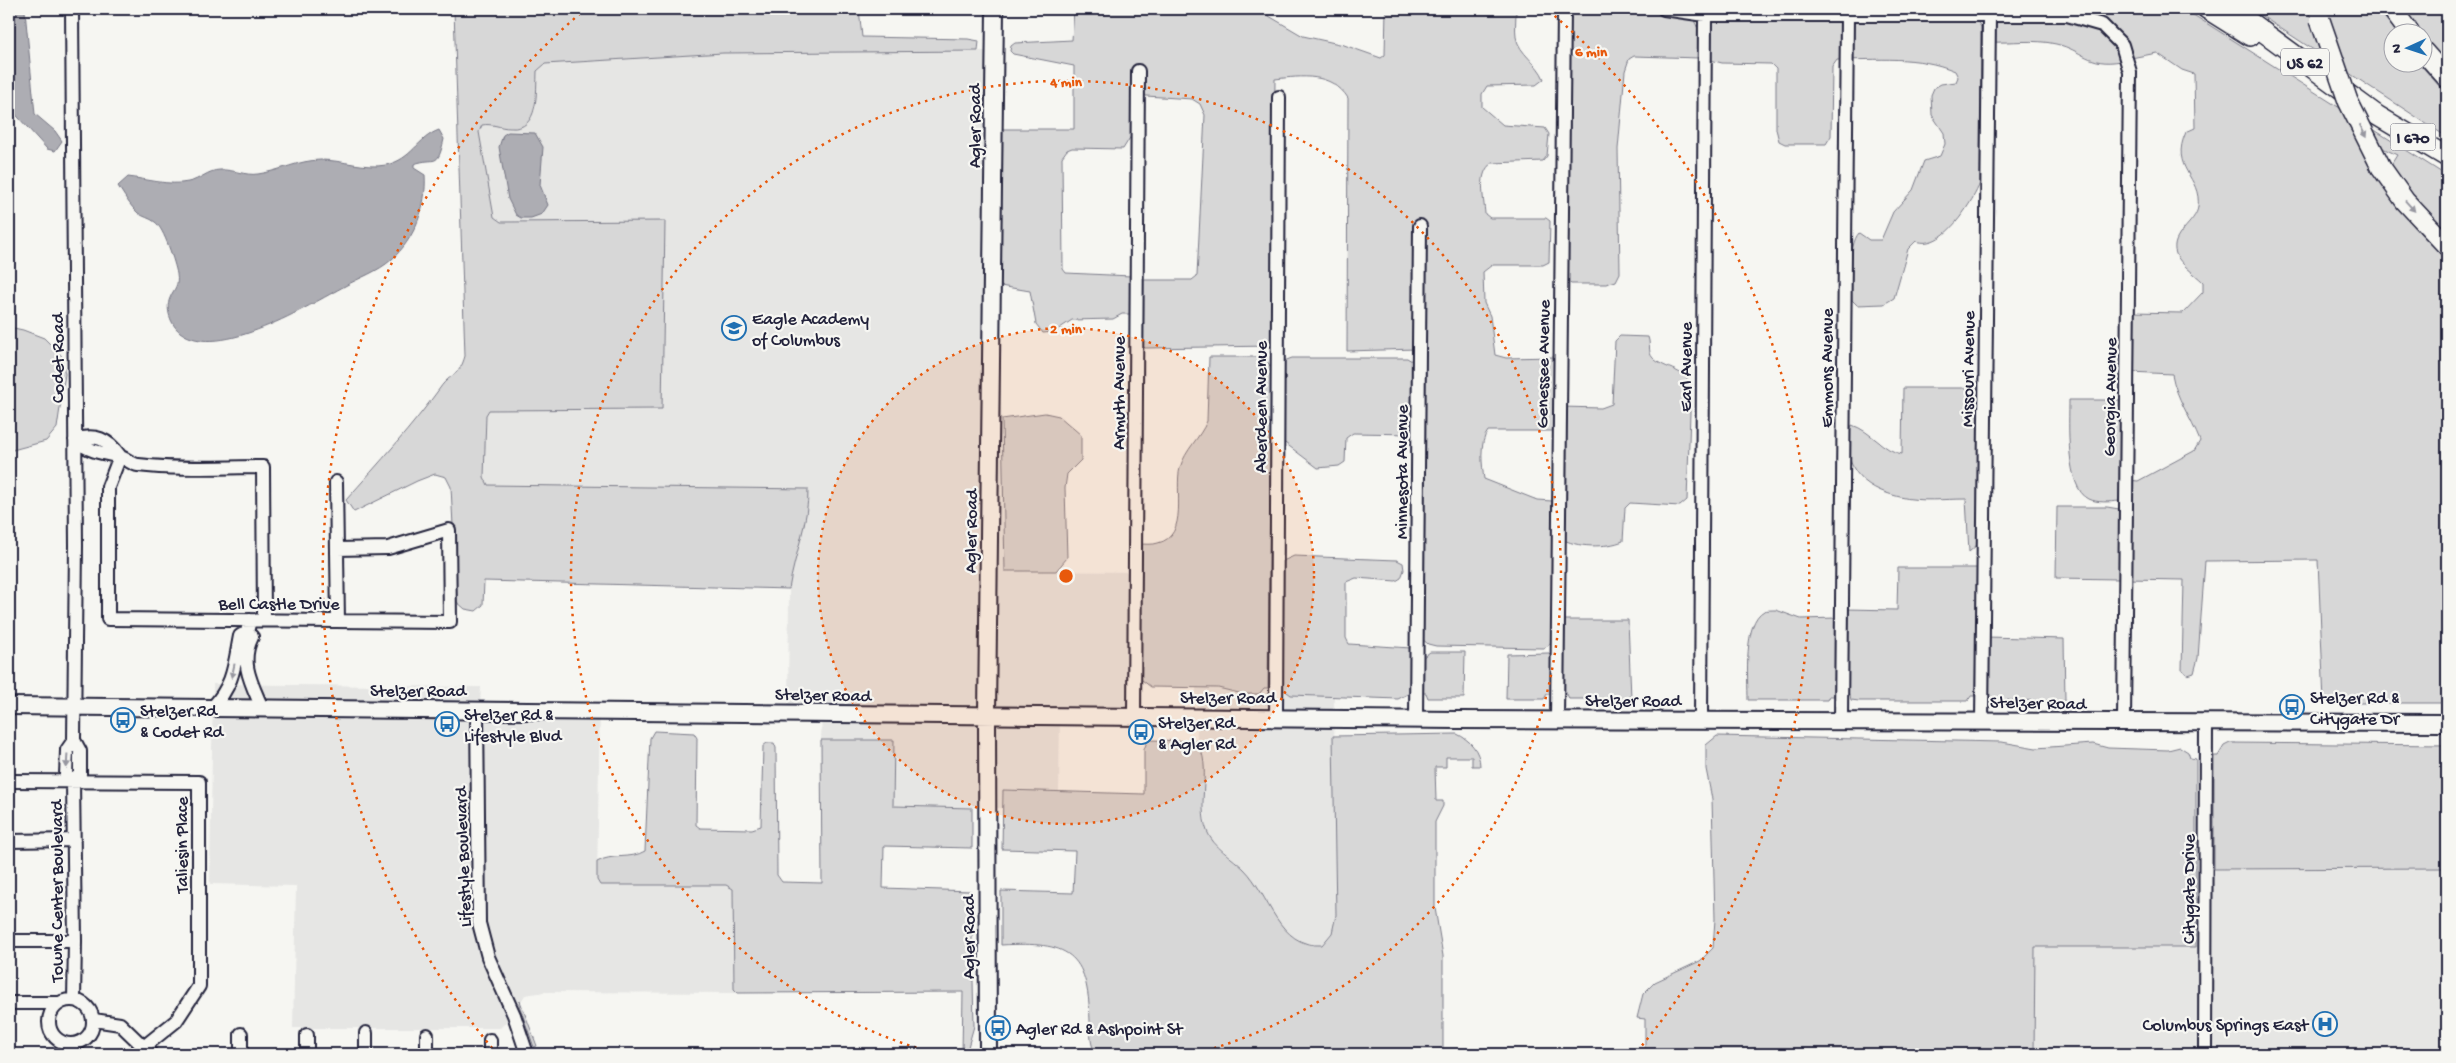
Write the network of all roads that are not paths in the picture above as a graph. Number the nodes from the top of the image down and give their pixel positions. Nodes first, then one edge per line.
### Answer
1 (72, 9) edge
2 (995, 9) edge
3 (1564, 9) edge
4 (1664, 9) edge
5 (2207, 9) edge
6 (2232, 9) edge
7 (2392, 9) edge
8 (1705, 15) junction
9 (2318, 15) edge
10 (1848, 16) junction
11 (1989, 16) junction
12 (2402, 22) edge
13 (2434, 63) edge
14 (1138, 71) dead end
15 (2447, 78) edge
16 (1279, 97) dead end
17 (2378, 116) junction
18 (2447, 157) edge
19 (1420, 226) dead end
20 (2447, 246) edge
21 (75, 440) junction
22 (120, 456) junction
23 (336, 482) dead end
24 (337, 549) junction
25 (338, 621) junction
26 (254, 624) junction
27 (9, 706) edge
28 (74, 706) junction
29 (212, 708) junction
30 (262, 708) junction
31 (478, 710) junction
32 (987, 715) junction
33 (1134, 716) junction
34 (1276, 717) junction
35 (1416, 718) junction
36 (1557, 720) junction
37 (1701, 720) junction
38 (1841, 721) junction
39 (1982, 722) junction
40 (2124, 723) junction
41 (2206, 723) junction
42 (2447, 723) edge
43 (9, 780) edge
44 (73, 782) junction
45 (74, 840) junction
46 (9, 841) edge
47 (9, 941) edge
48 (75, 941) junction
49 (74, 1000) junction
50 (9, 1003) edge
51 (59, 1003) junction
52 (94, 1020) junction
53 (366, 1033) dead end
54 (241, 1034) dead end
55 (307, 1035) dead end
56 (427, 1035) dead end
57 (490, 1040) dead end
58 (71, 1050) edge
59 (148, 1050) edge
60 (241, 1054) edge
61 (307, 1054) edge
62 (366, 1054) edge
63 (427, 1054) edge
64 (490, 1054) edge
65 (527, 1054) edge
66 (988, 1054) edge
67 (2205, 1054) edge

1 - 21 street, Codet Road
2 - 32 main road, Agler Road
3 - 36 street, Genessee Avenue
4 - 8 street, Georgia Avenue
5 - 17 highway
6 - 17 highway, US 62
7 - 12 highway
8 - 10 street, Georgia Avenue
8 - 37 street, Earl Avenue
9 -> 20 highway, bridge
10 - 11 street, Georgia Avenue
10 - 38 street, Emmons Avenue
11 - 39 street, Missouri Avenue
11 - 40 street, Georgia Avenue
13 - 15 highway
14 - 33 street, Armuth Avenue
16 - 34 street, Aberdeen Avenue
17 - 18 highway, I 670
19 - 35 street, Minnesota Avenue
21 - 22 street
21 - 28 street, Codet Road
22 - 26 street
22 - 26 street, Bell Castle Drive
23 - 24 street
24 - 25 street
24 - 25 street, Bell Castle Drive
25 - 26 street, Bell Castle Drive
26 -> 29 street
26 - 30 street
27 - 28 main road, Stelzer Road
28 - 29 main road, Stelzer Road
28 -> 44 street, Towne Center Boulevard
29 - 30 main road, Stelzer Road
30 - 31 main road, Stelzer Road
31 - 32 main road, Stelzer Road
31 - 65 street, Lifestyle Boulevard
32 - 33 main road, Stelzer Road
32 - 66 main road, Agler Road
33 - 34 main road, Stelzer Road
34 - 35 main road, Stelzer Road
35 - 36 main road, Stelzer Road
36 - 37 main road, Stelzer Road
37 - 38 main road, Stelzer Road
38 - 39 main road, Stelzer Road
39 - 40 main road, Stelzer Road
40 - 41 main road, Stelzer Road
41 - 42 main road, Stelzer Road
41 - 67 street, Citygate Drive
43 - 44 street, Taliesin Place
44 - 45 street, Towne Center Boulevard
44 - 59 street, Taliesin Place
45 - 46 street
45 - 48 street, Towne Center Boulevard
47 - 48 street
48 - 49 street, Towne Center Boulevard
49 - 51 street, Towne Center Boulevard
49 - 52 street, Towne Center Boulevard
50 - 51 street
51 - 58 street, Towne Center Boulevard
52 - 58 street, Towne Center Boulevard
52 - 59 street
53 - 62 street
54 - 60 street
55 - 61 street
56 - 63 street
57 - 64 street

